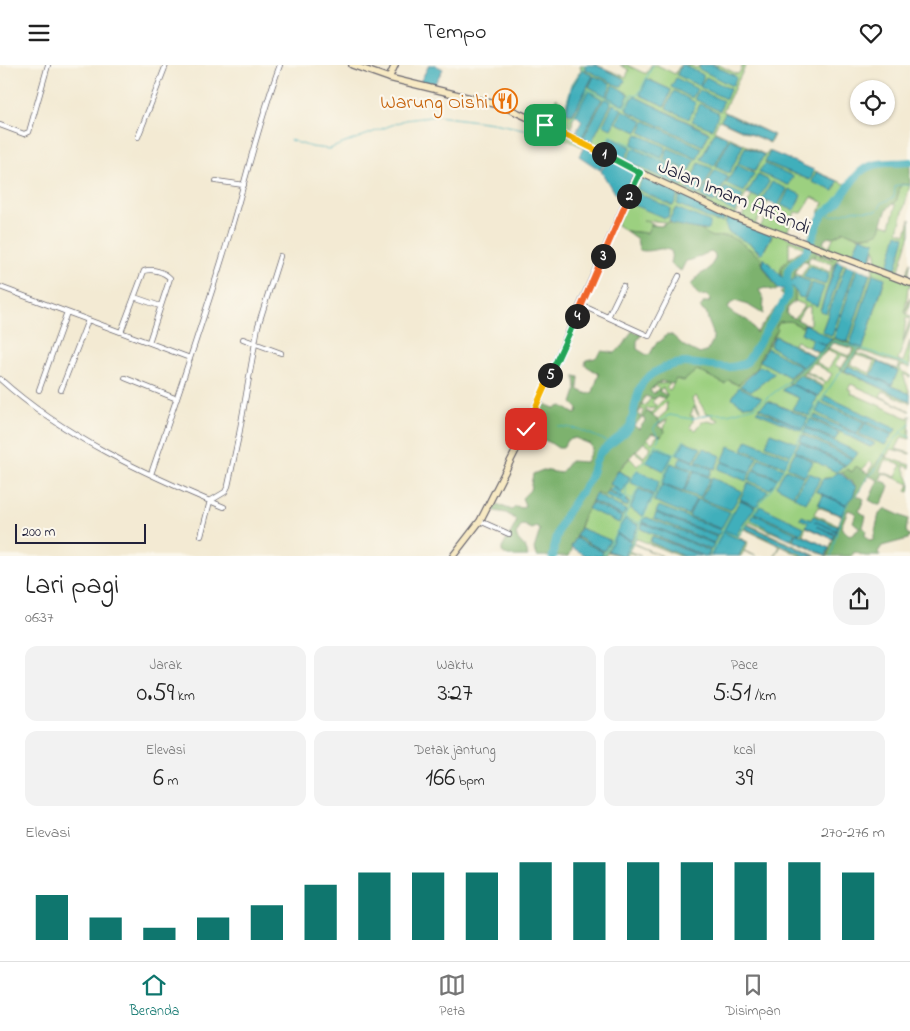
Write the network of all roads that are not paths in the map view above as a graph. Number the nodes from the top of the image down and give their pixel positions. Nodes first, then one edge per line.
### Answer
1 (48, 65) edge
2 (166, 65) edge
3 (280, 65) edge
4 (352, 65) edge
5 (395, 65) edge
6 (388, 78) junction
7 (0, 125) edge
8 (138, 137) dead end
9 (640, 173) junction
10 (216, 181) dead end
11 (244, 185) junction
12 (280, 257) dead end
13 (679, 276) dead end
14 (910, 283) edge
15 (623, 286) dead end
16 (0, 287) edge
17 (134, 297) junction
18 (582, 305) junction
19 (160, 306) junction
20 (67, 312) junction
21 (608, 317) junction
22 (88, 320) junction
23 (120, 332) junction
24 (243, 339) dead end
25 (149, 343) junction
26 (255, 343) junction
27 (281, 353) dead end
28 (190, 358) junction
29 (125, 378) dead end
30 (0, 379) edge
31 (39, 390) dead end
32 (61, 390) dead end
33 (177, 399) junction
34 (150, 474) junction
35 (210, 501) junction
36 (224, 507) dead end
37 (480, 521) junction
38 (509, 534) dead end
39 (202, 537) dead end
40 (453, 556) edge

1 - 7 street
2 - 8 street
3 - 11 street
4 - 6 street, Jalan Imam Affandi
5 - 6 street
6 - 9 street, Jalan Imam Affandi
9 - 14 street, Jalan Imam Affandi
9 - 18 street
10 - 11 street
11 - 28 street
12 - 26 street
13 - 21 street
15 - 21 street
16 - 20 street
17 - 19 street
17 - 19 street
17 - 23 street
18 - 21 street
18 - 37 street
19 - 25 street
20 - 22 street
20 - 31 street
22 - 23 street
22 - 32 street
23 - 25 street
24 - 26 street
25 - 28 street
26 - 27 street
26 - 35 street
28 - 33 street
29 - 33 street
30 - 34 street
33 - 34 street
34 - 35 street
35 - 36 street
35 - 39 street
37 - 38 street
37 - 40 street

